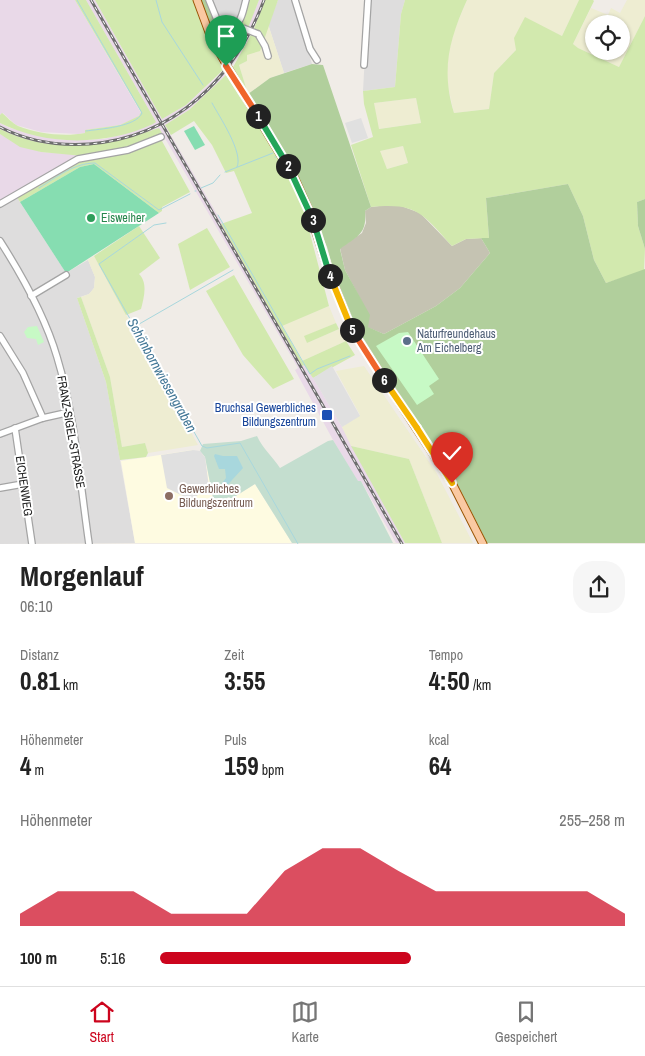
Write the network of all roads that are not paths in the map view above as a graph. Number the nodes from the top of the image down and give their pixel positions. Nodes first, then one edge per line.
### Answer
1 (197, 0) edge
2 (210, 0) edge
3 (246, 0) edge
4 (295, 0) edge
5 (368, 0) edge
6 (240, 27) junction
7 (268, 56) dead end
8 (316, 60) dead end
9 (364, 65) dead end
10 (162, 137) dead end
11 (0, 204) edge
12 (0, 241) edge
13 (66, 275) dead end
14 (31, 296) junction
15 (0, 336) edge
16 (70, 412) junction
17 (43, 418) junction
18 (16, 428) junction
19 (0, 434) edge
20 (23, 484) junction
21 (0, 488) edge
22 (32, 544) edge
23 (89, 544) edge
24 (483, 544) edge

1 - 24 main road
2 - 6 street
3 - 6 street
4 - 8 street
5 - 9 street
6 - 7 street, bridge
10 - 11 street
12 - 14 street, FRANZ-SIGEL-STRASSE
13 - 14 street
14 - 16 street, FRANZ-SIGEL-STRASSE
15 - 17 street
16 - 17 street
16 - 23 street, FRANZ-SIGEL-STRASSE
17 - 18 street
18 - 19 street
18 - 20 street, EICHENWEG
20 - 21 street
20 - 22 street, EICHENWEG

